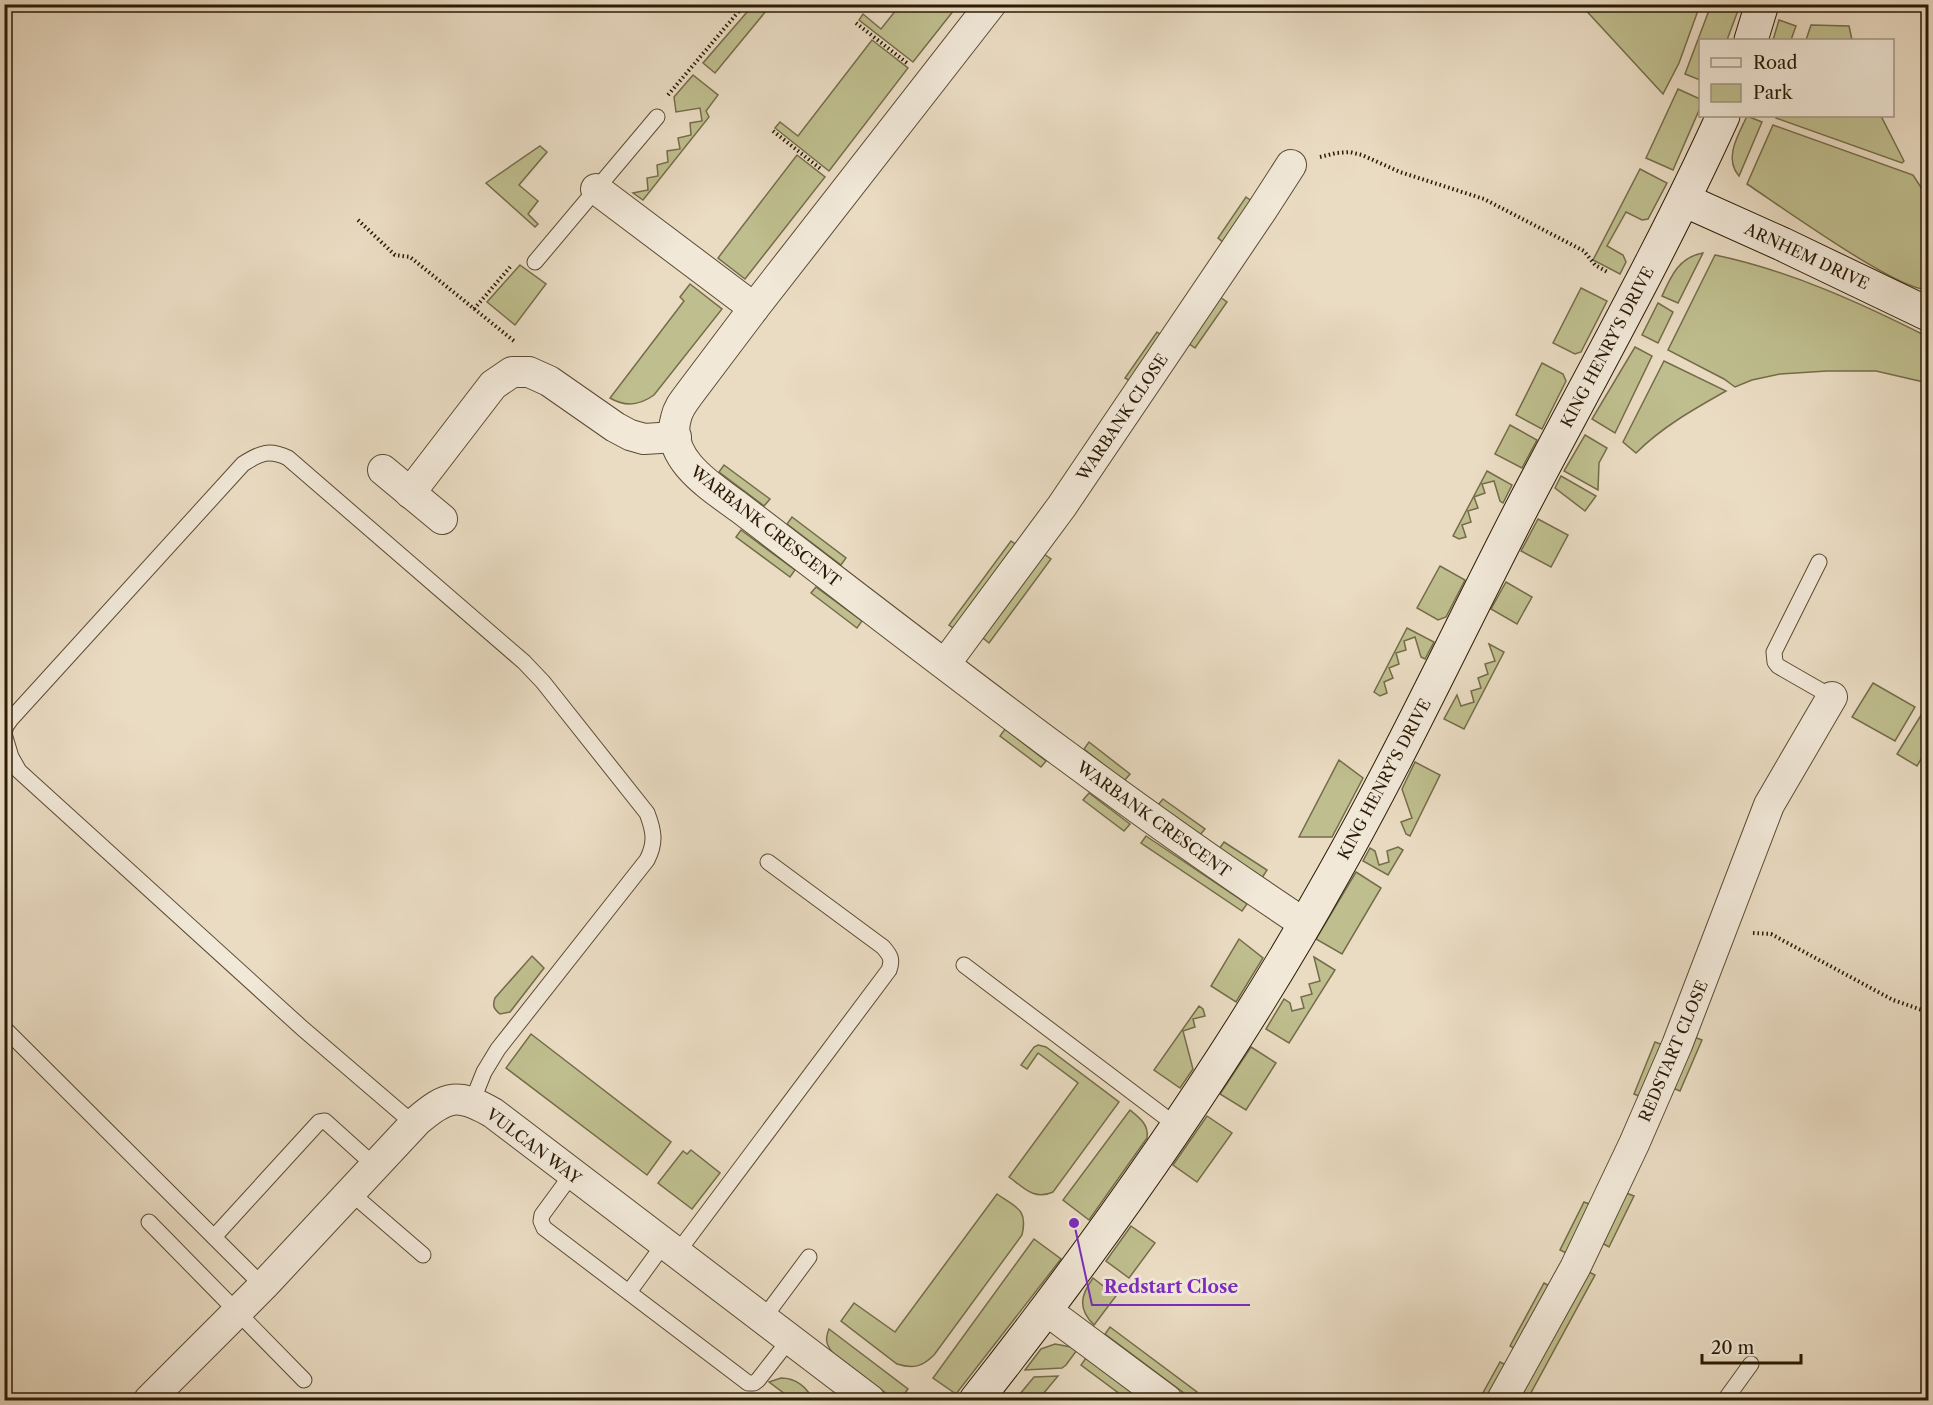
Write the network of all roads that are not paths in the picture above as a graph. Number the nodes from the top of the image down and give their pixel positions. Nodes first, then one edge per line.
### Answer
1 (991, 4) edge
2 (1762, 4) edge
3 (1751, 39) edge
4 (657, 117) road end
5 (1723, 117) edge
6 (1291, 165) road end
7 (596, 189) junction
8 (1684, 200) junction
9 (534, 262) road end
10 (754, 308) junction
11 (1928, 314) edge
12 (676, 438) junction
13 (383, 470) dead end
14 (411, 493) junction
15 (442, 519) dead end
16 (1819, 562) dead end
17 (945, 664) junction
18 (1832, 697) joint
19 (4, 734) edge
20 (768, 862) dead end
21 (1305, 924) junction
22 (964, 965) dead end
23 (4, 1028) edge
24 (472, 1102) junction
25 (414, 1124) junction
26 (1177, 1126) junction
27 (375, 1167) junction
28 (572, 1174) junction
29 (351, 1193) junction
30 (148, 1222) dead end
31 (214, 1237) junction
32 (670, 1248) junction
33 (423, 1255) dead end
34 (809, 1257) dead end
35 (264, 1286) junction
36 (629, 1292) junction
37 (1046, 1310) junction
38 (237, 1313) junction
39 (764, 1319) junction
40 (790, 1339) junction
41 (1751, 1364) dead end
42 (304, 1380) dead end
43 (868, 1400) edge
44 (148, 1401) edge
45 (976, 1401) edge
46 (1167, 1401) edge
47 (1502, 1401) edge
48 (1725, 1401) edge

1 - 10 street
2 - 3 street
4 - 7 lane
5 - 8 street, KING HENRY'S DRIVE
6 - 17 street, WARBANK CLOSE
7 - 9 lane
7 - 10 street
8 - 11 street, ARNHEM DRIVE
8 - 21 street, KING HENRY'S DRIVE
10 - 12 street
12 - 14 street
12 - 17 street, WARBANK CRESCENT
13 - 14 street
14 - 15 street
16 - 18 lane
17 - 21 street, WARBANK CRESCENT
18 - 47 street, REDSTART CLOSE
19 - 24 lane
19 - 25 lane
20 - 32 lane
21 - 26 street, KING HENRY'S DRIVE
22 - 26 lane
23 - 31 lane
24 - 25 street, VULCAN WAY
24 - 28 street, VULCAN WAY
25 - 27 street, VULCAN WAY
26 - 37 street, KING HENRY'S DRIVE
27 - 29 street, VULCAN WAY
27 - 31 lane
28 - 32 street, VULCAN WAY
28 - 36 lane
29 - 33 lane
29 - 35 street, VULCAN WAY
30 - 38 lane
31 - 35 lane
32 - 36 lane
32 - 39 street, VULCAN WAY
34 - 39 lane
35 - 38 street, VULCAN WAY
36 - 40 lane
37 - 45 street, KING HENRY'S DRIVE
37 - 46 street
38 - 42 lane
38 - 44 street, VULCAN WAY
39 - 40 street, VULCAN WAY
40 - 43 street, VULCAN WAY
41 - 48 lane

